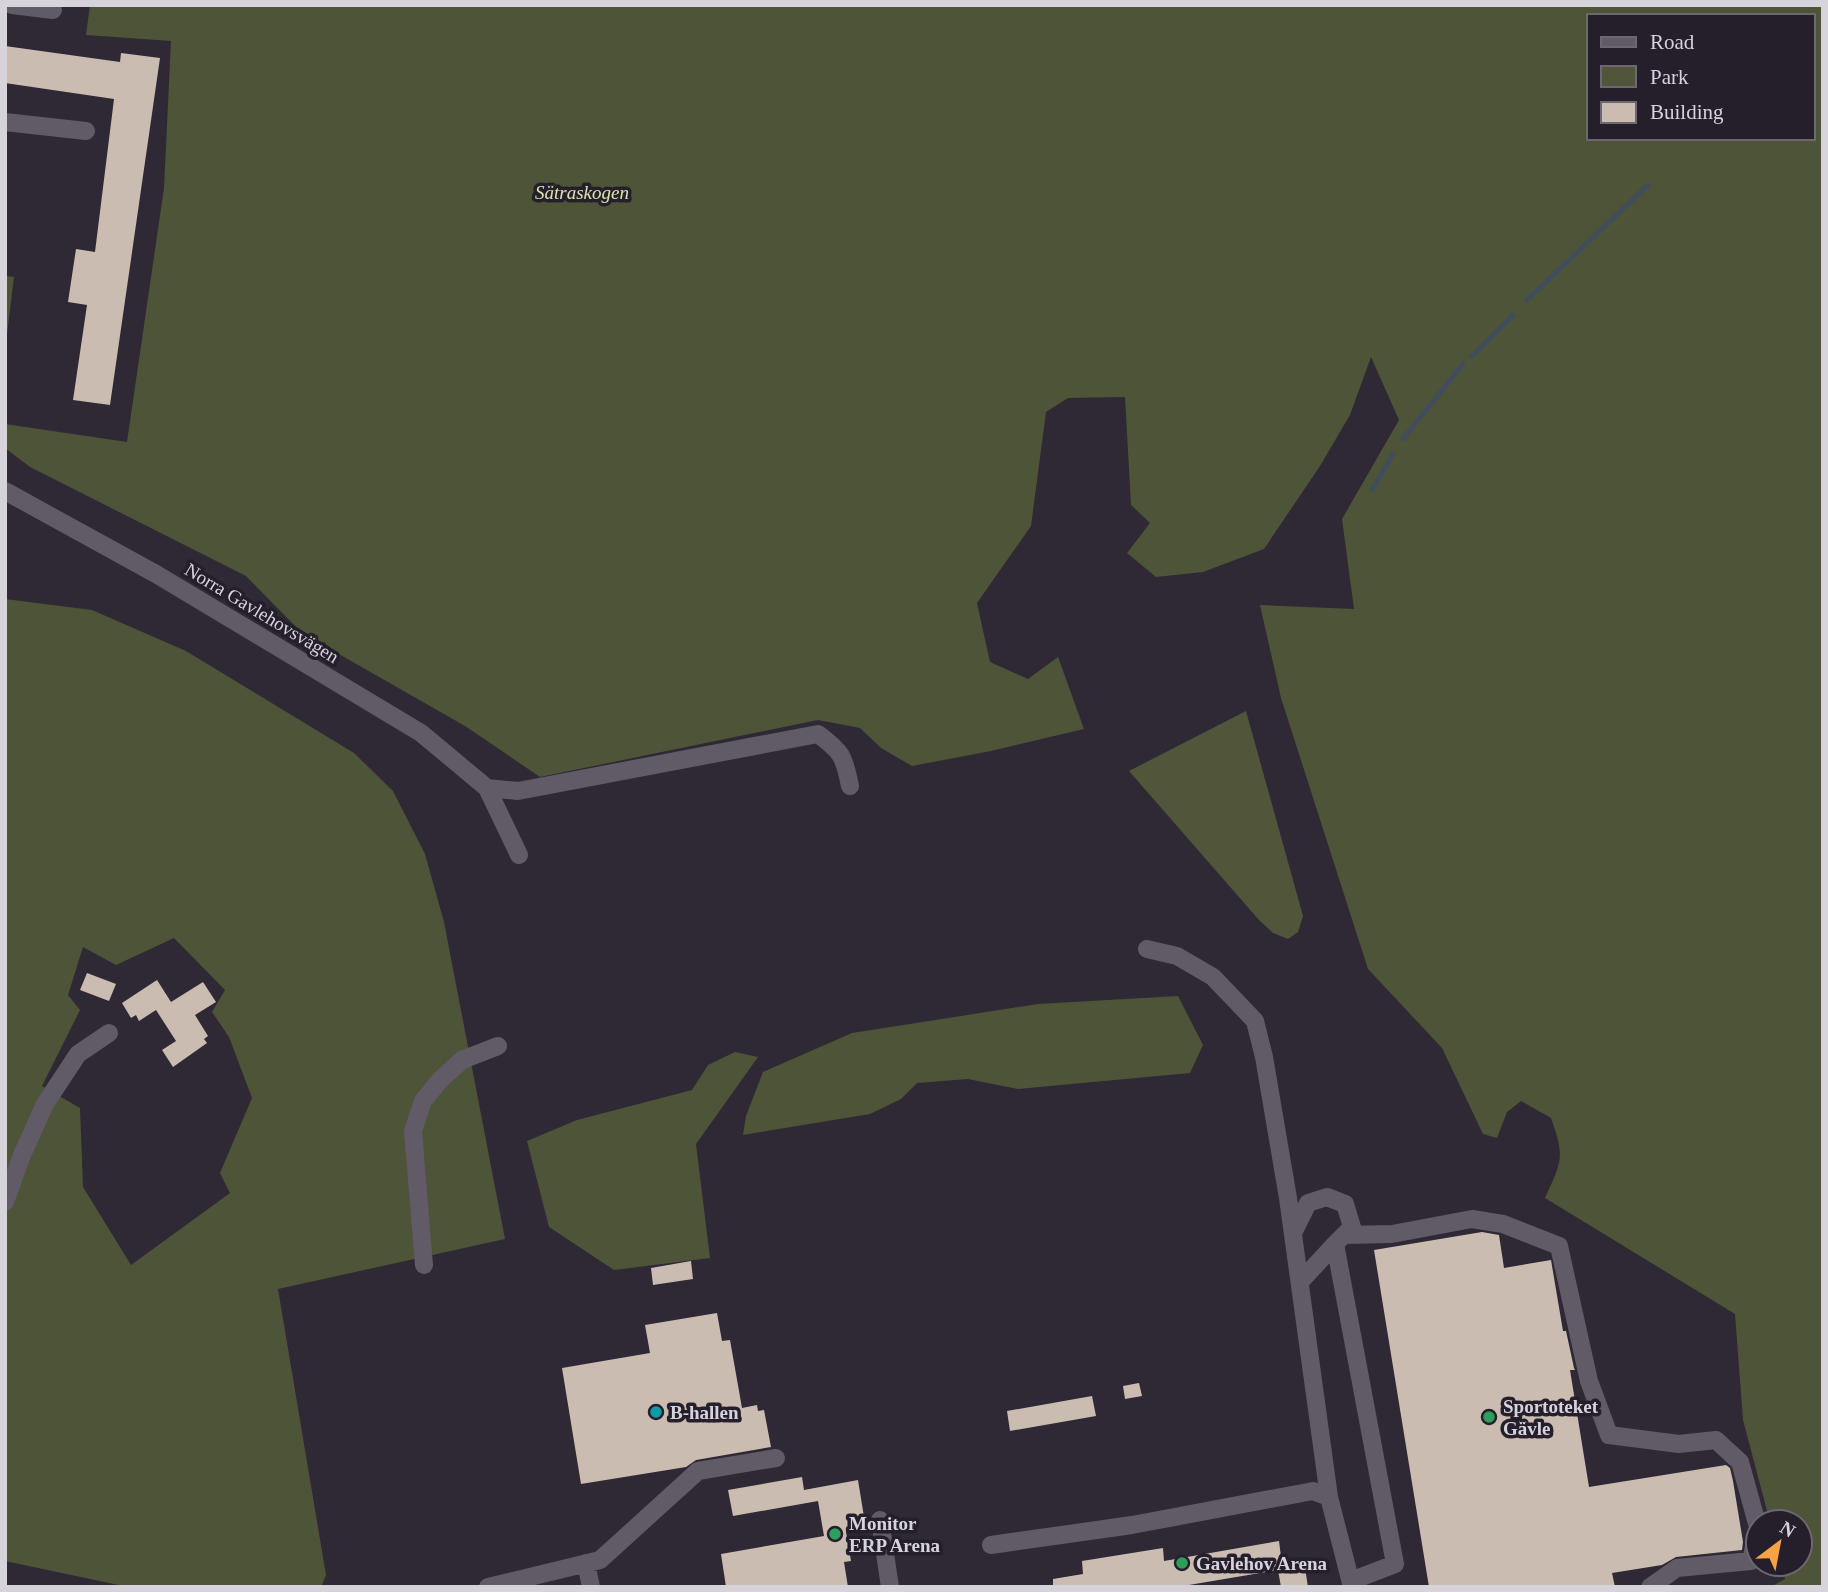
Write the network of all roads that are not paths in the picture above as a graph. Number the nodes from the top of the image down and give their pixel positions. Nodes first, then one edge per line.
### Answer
1 (12, 5) edge
2 (53, 10) dead end
3 (5, 122) edge
4 (86, 131) dead end
5 (5, 491) edge
6 (850, 786) dead end
7 (487, 788) junction
8 (519, 855) dead end
9 (1147, 949) dead end
10 (109, 1033) dead end
11 (498, 1045) dead end
12 (5, 1202) edge
13 (1293, 1234) junction
14 (1339, 1240) junction
15 (424, 1265) dead end
16 (1300, 1282) junction
17 (776, 1458) dead end
18 (1329, 1497) junction
19 (880, 1520) dead end
20 (991, 1545) dead end
21 (586, 1563) junction
22 (1351, 1584) edge
23 (488, 1587) edge
24 (591, 1587) edge
25 (890, 1587) edge
26 (1650, 1587) edge

1 - 2 street
3 - 4 street
5 - 7 street, Norra Gavlehovsvägen
6 - 7 street
7 - 8 street, Norra Gavlehovsvägen
9 - 13 street
10 - 12 street
11 - 15 street
13 - 14 street
13 - 16 street
14 - 16 street
14 - 22 street
14 - 26 street
16 - 18 street
17 - 21 street
18 - 20 street
18 - 22 street
19 - 25 street
21 - 23 street
21 - 24 street

